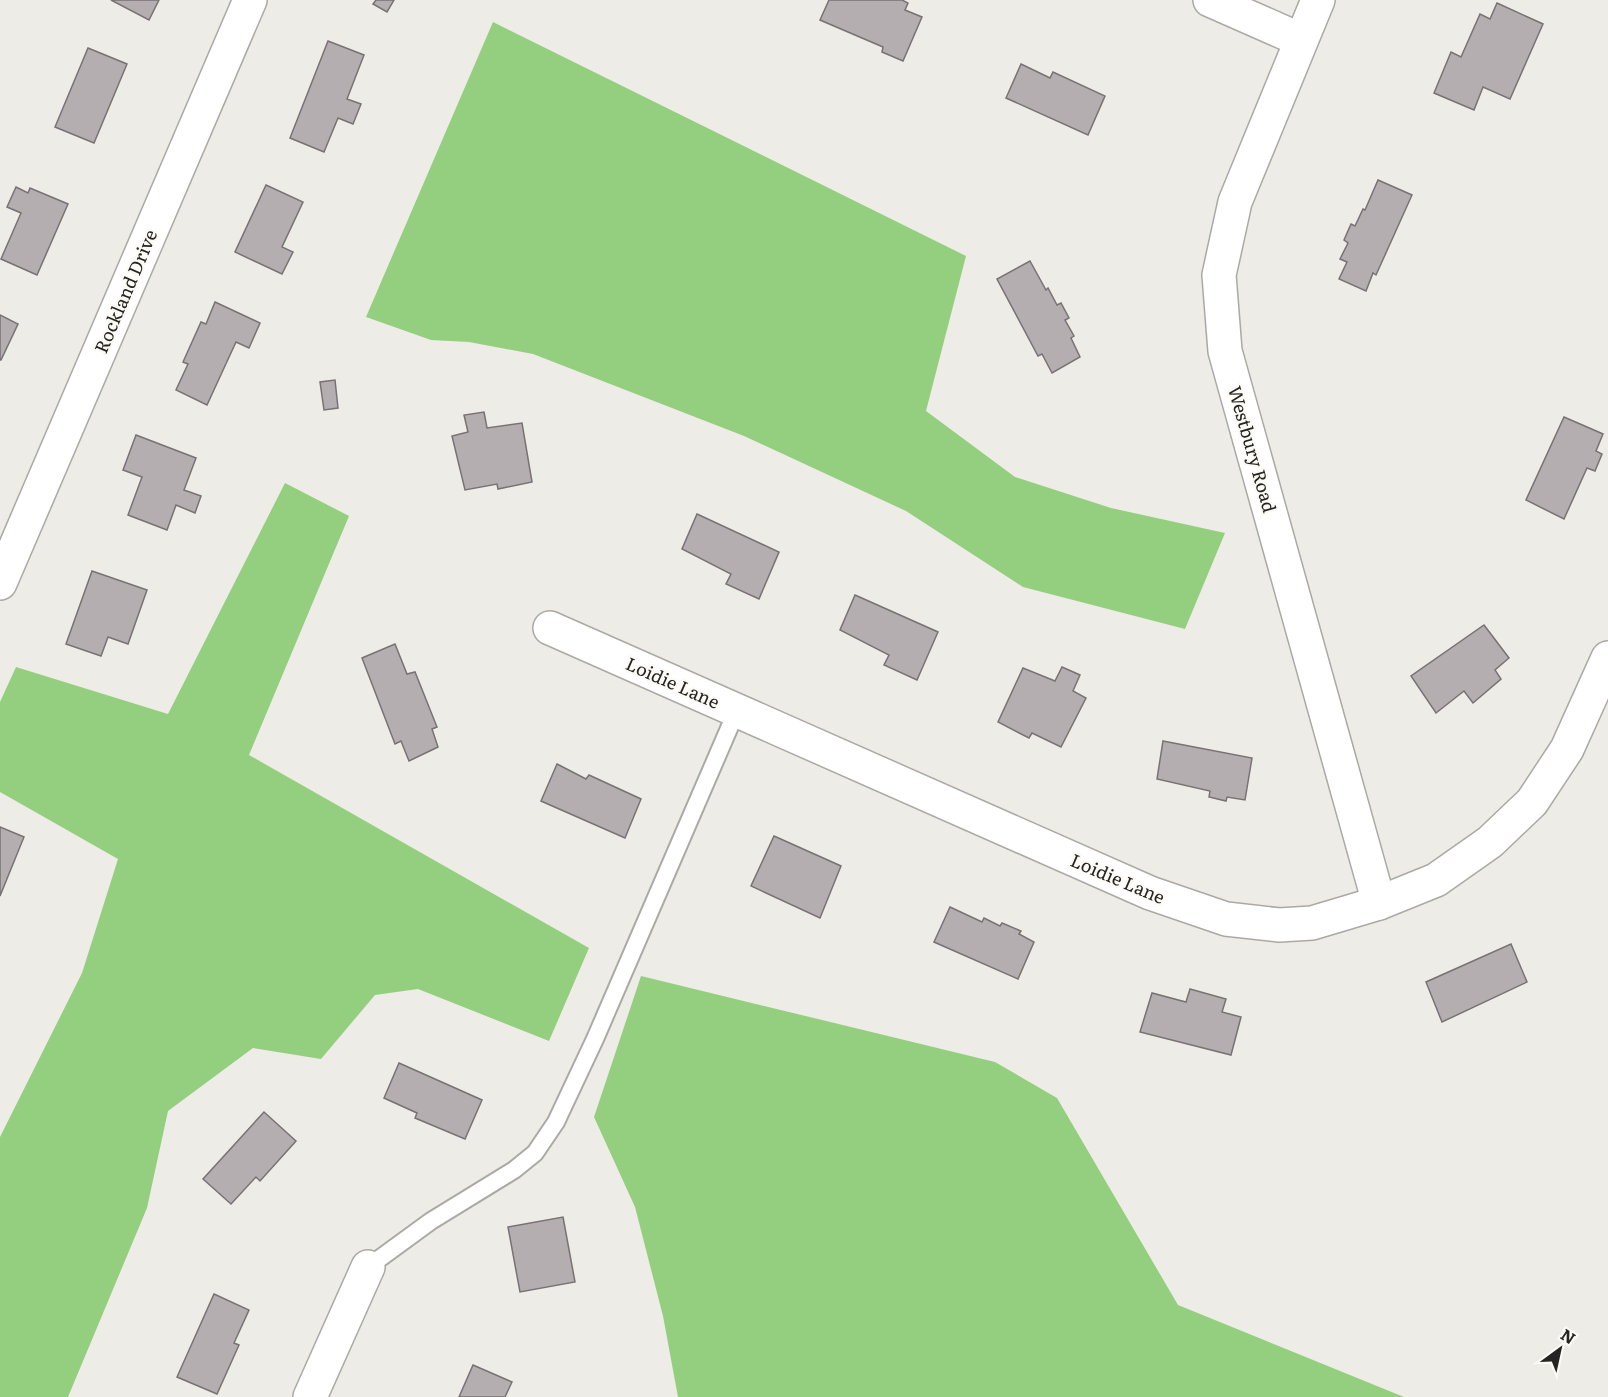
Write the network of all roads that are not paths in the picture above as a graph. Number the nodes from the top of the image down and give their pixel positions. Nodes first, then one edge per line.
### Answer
1 (250, 0) edge
2 (1210, 0) edge
3 (1318, 0) edge
4 (1301, 40) junction
5 (0, 583) edge
6 (550, 628) dead end
7 (1608, 658) edge
8 (737, 710) junction
9 (1379, 903) junction
10 (368, 1266) joint
11 (310, 1397) edge

1 - 5 street, Rockland Drive
2 - 4 street
3 - 4 street, Westbury Road
4 - 9 street, Westbury Road
6 - 8 street, Loidie Lane
7 - 9 street, Loidie Lane
8 - 9 street, Loidie Lane
8 - 10 lane
10 - 11 street

